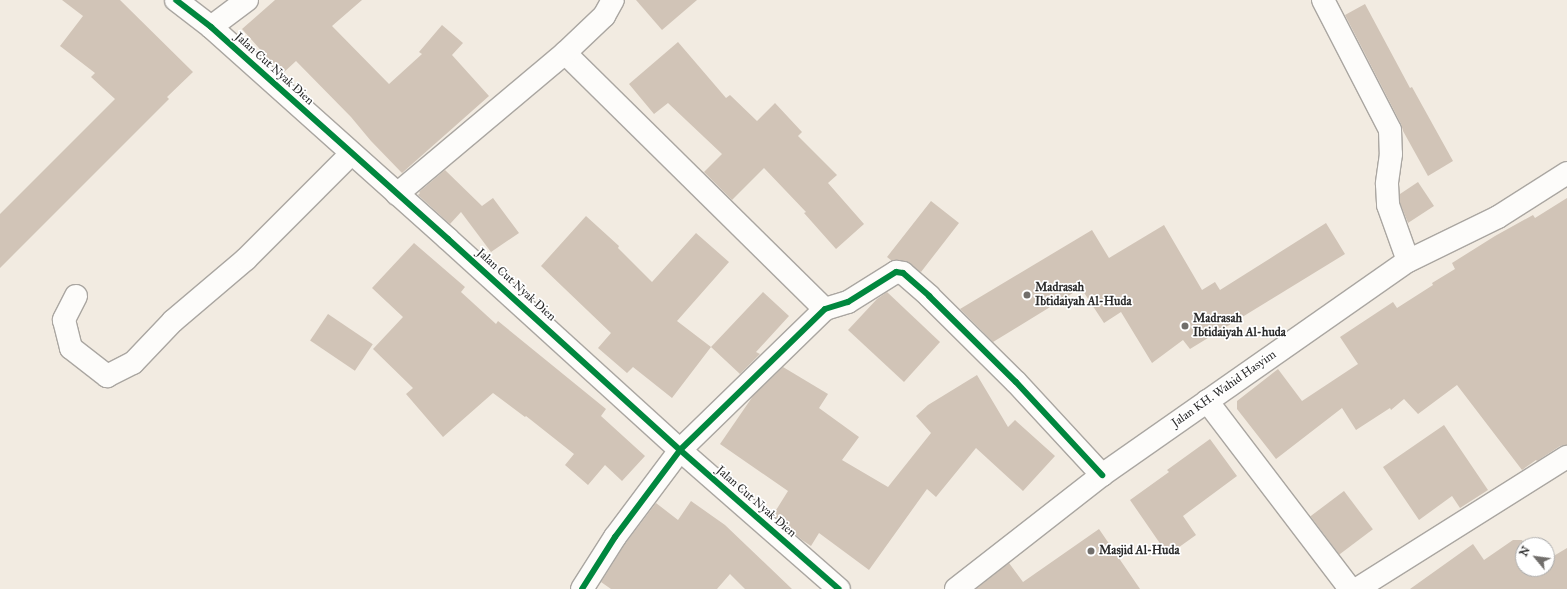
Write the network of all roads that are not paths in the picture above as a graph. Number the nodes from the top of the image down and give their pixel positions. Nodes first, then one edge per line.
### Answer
1 (176, 0) edge
2 (247, 0) edge
3 (613, 0) edge
4 (1323, 0) edge
5 (211, 27) junction
6 (566, 53) junction
7 (351, 154) junction
8 (1567, 173) edge
9 (397, 194) junction
10 (1408, 261) junction
11 (76, 296) dead end
12 (825, 309) junction
13 (1207, 401) junction
14 (680, 450) junction
15 (1567, 457) edge
16 (1102, 475) junction
17 (582, 589) edge
18 (839, 589) edge
19 (956, 589) edge
20 (1350, 589) edge
21 (1357, 589) edge

1 - 5 street, Jalan Cut Nyak Dien
2 - 5 street
3 - 6 street
4 - 10 street
5 - 7 street, Jalan Cut Nyak Dien
6 - 9 street
6 - 12 street
7 - 9 street, Jalan Cut Nyak Dien
7 - 11 street
8 - 10 street, Jalan KH. Wahid Hasyim
9 - 14 street, Jalan Cut Nyak Dien
10 - 13 street, Jalan KH. Wahid Hasyim
12 - 14 street
12 - 16 street
13 - 16 street, Jalan KH. Wahid Hasyim
13 - 20 street
14 - 17 street
14 - 18 street, Jalan Cut Nyak Dien
15 - 21 street
16 - 19 street, Jalan KH. Wahid Hasyim

